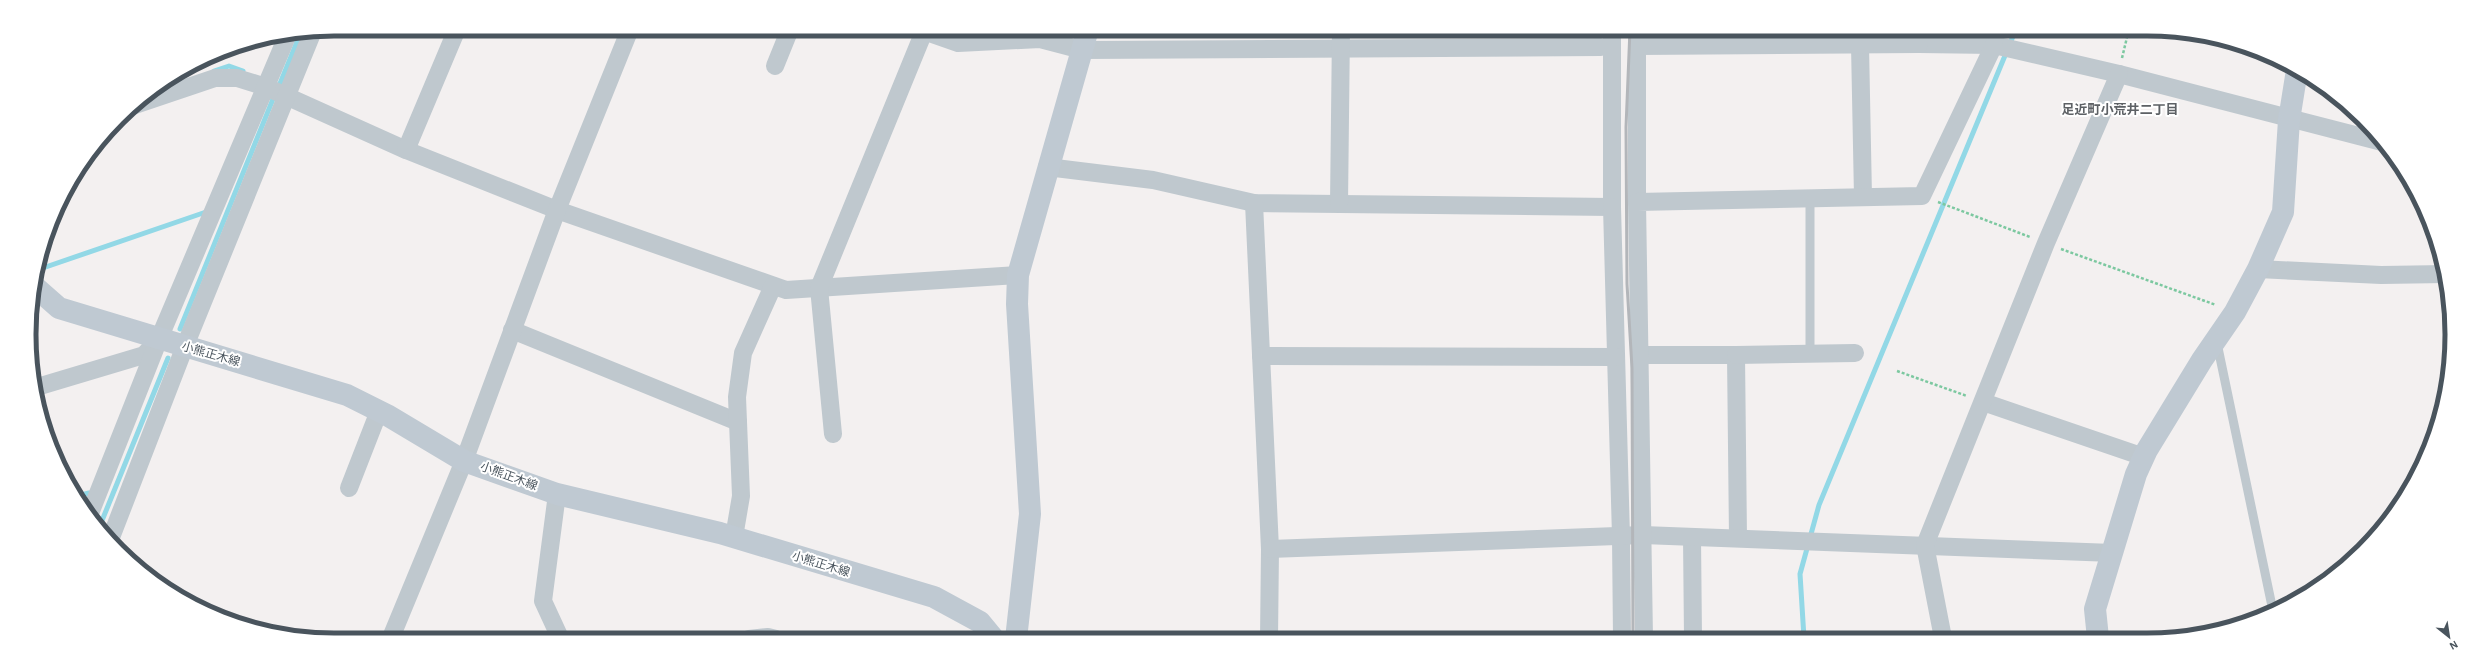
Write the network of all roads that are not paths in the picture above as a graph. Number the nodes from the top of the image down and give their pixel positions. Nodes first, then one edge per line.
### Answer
1 (454, 36) edge
2 (627, 36) edge
3 (787, 36) edge
4 (921, 36) edge
5 (939, 36) edge
6 (1086, 36) edge
7 (1341, 36) edge
8 (1612, 36) edge
9 (310, 37) edge
10 (1637, 37) edge
11 (1919, 37) edge
12 (285, 41) edge
13 (1860, 45) junction
14 (1994, 45) junction
15 (1601, 47) dead end
16 (1341, 49) junction
17 (1082, 50) junction
18 (775, 66) dead end
19 (2119, 74) junction
20 (2296, 76) edge
21 (266, 87) junction
22 (285, 98) junction
23 (151, 100) edge
24 (2289, 120) junction
25 (2372, 140) edge
26 (406, 150) junction
27 (1047, 167) junction
28 (1863, 197) junction
29 (1810, 198) junction
30 (1637, 202) junction
31 (1254, 203) junction
32 (1339, 204) junction
33 (1612, 207) junction
34 (557, 210) junction
35 (2258, 269) junction
36 (2439, 274) edge
37 (1018, 275) junction
38 (773, 286) junction
39 (819, 288) junction
40 (40, 292) edge
41 (512, 330) junction
42 (159, 339) junction
43 (2216, 341) junction
44 (185, 346) junction
45 (1855, 353) dead end
46 (1810, 354) junction
47 (1640, 355) junction
48 (1736, 355) junction
49 (1261, 356) junction
50 (1616, 357) junction
51 (41, 386) edge
52 (1982, 402) junction
53 (379, 410) junction
54 (738, 422) junction
55 (833, 434) dead end
56 (2144, 457) junction
57 (464, 460) junction
58 (349, 488) dead end
59 (557, 494) junction
60 (92, 508) edge
61 (112, 534) edge
62 (1643, 536) junction
63 (1692, 536) junction
64 (734, 537) junction
65 (1621, 537) junction
66 (1738, 538) junction
67 (1925, 545) junction
68 (1270, 549) junction
69 (2113, 553) junction
70 (2273, 605) edge
71 (393, 633) edge
72 (558, 633) edge
73 (989, 633) edge
74 (1017, 633) edge
75 (1269, 633) edge
76 (1622, 633) edge
77 (1644, 633) edge
78 (1693, 633) edge
79 (1942, 633) edge
80 (2098, 633) edge

1 - 26 street
2 - 34 street
3 - 18 street
4 - 39 street
5 - 17 street
6 - 17 street
7 - 16 street
8 - 33 street
9 - 22 street
10 - 13 street
10 - 30 street
11 - 13 street
11 - 14 street
12 - 21 street
13 - 28 street
14 - 19 street
14 - 28 street
15 - 16 street
16 - 17 street
16 - 32 street
17 - 27 street
19 - 24 street
19 - 52 street
20 - 24 street
21 - 22 street
21 - 23 street
21 - 42 street
22 - 26 street
22 - 44 street
24 - 25 street
24 - 35 street
26 - 34 street
27 - 31 street
27 - 37 street
28 - 29 street
29 - 30 street
29 - 46 lane
30 - 47 street
31 - 32 street
31 - 49 street
32 - 33 street
33 - 50 street
34 - 38 street
34 - 41 street
35 - 36 street
35 - 43 street
37 - 39 street
37 - 74 street
38 - 39 street
38 - 54 street
39 - 55 street
40 - 42 street, 小熊正木線
41 - 54 street
41 - 57 street
42 - 44 street, 小熊正木線
42 - 51 street
42 - 60 street
43 - 56 street
43 - 70 lane
44 - 53 street, 小熊正木線
44 - 61 street
45 - 46 street
46 - 48 street
47 - 48 street
47 - 62 street
48 - 66 street
49 - 50 street
49 - 68 street
50 - 65 street
52 - 56 street
52 - 67 street
53 - 57 street, 小熊正木線
53 - 58 street
54 - 64 street
56 - 69 street
57 - 59 street, 小熊正木線
57 - 71 street
59 - 64 street, 小熊正木線
59 - 72 street
62 - 63 street
62 - 65 street
62 - 77 street
63 - 66 street
63 - 78 street
64 - 73 street, 小熊正木線
65 - 68 street
65 - 76 street
66 - 67 street
67 - 69 street
67 - 79 street
68 - 75 street
69 - 80 street

